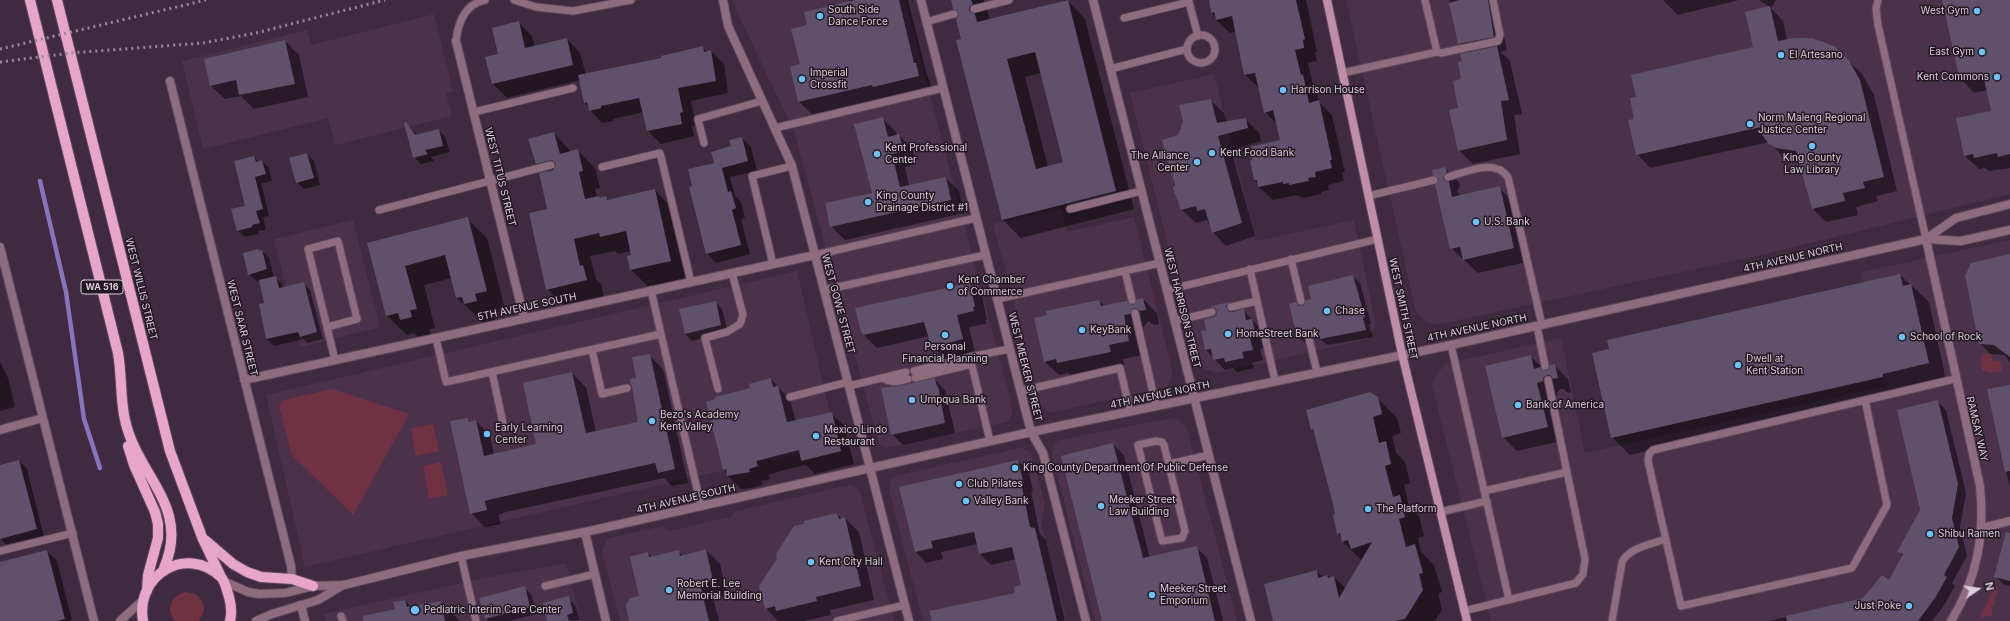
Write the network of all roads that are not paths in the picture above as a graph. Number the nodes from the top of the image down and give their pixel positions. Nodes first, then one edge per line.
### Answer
1 (30, 0) edge
2 (57, 0) edge
3 (485, 0) edge
4 (514, 0) edge
5 (631, 0) edge
6 (723, 0) edge
7 (921, 0) edge
8 (1009, 0) edge
9 (1093, 0) edge
10 (1327, 0) edge
11 (1425, 0) edge
12 (1493, 0) edge
13 (1878, 0) edge
14 (974, 9) dead end
15 (954, 14) dead end
16 (1124, 18) dead end
17 (926, 22) junction
18 (1198, 36) junction
19 (456, 41) joint
20 (1187, 50) junction
21 (1437, 52) junction
22 (1110, 69) junction
23 (1342, 73) junction
24 (170, 81) dead end
25 (573, 88) dead end
26 (943, 88) junction
27 (762, 101) junction
28 (474, 112) junction
29 (775, 128) junction
30 (704, 143) dead end
31 (551, 165) dead end
32 (792, 166) junction
33 (602, 167) dead end
34 (1448, 177) dead end
35 (1434, 180) dead end
36 (490, 181) junction
37 (1142, 191) junction
38 (1368, 196) junction
39 (2010, 204) edge
40 (1070, 209) dead end
41 (379, 210) dead end
42 (976, 218) junction
43 (2010, 230) edge
44 (1378, 239) junction
45 (1926, 239) junction
46 (0, 247) edge
47 (815, 255) junction
48 (986, 255) junction
49 (1291, 260) junction
50 (1160, 263) junction
51 (773, 264) junction
52 (1250, 270) junction
53 (1125, 271) junction
54 (732, 273) junction
55 (691, 282) junction
56 (651, 290) junction
57 (824, 290) junction
58 (1167, 290) junction
59 (997, 299) junction
60 (1132, 300) dead end
61 (1257, 301) junction
62 (1301, 301) dead end
63 (1231, 307) dead end
64 (1212, 312) dead end
65 (1134, 313) dead end
66 (524, 318) junction
67 (1175, 321) junction
68 (1540, 325) junction
69 (327, 327) junction
70 (661, 334) junction
71 (1308, 334) dead end
72 (436, 338) junction
73 (1451, 345) junction
74 (1009, 348) junction
75 (592, 350) junction
76 (1402, 354) junction
77 (335, 360) junction
78 (971, 361) junction
79 (1545, 366) dead end
80 (492, 372) junction
81 (1317, 372) junction
82 (1955, 379) junction
83 (244, 380) junction
84 (1548, 380) dead end
85 (1275, 381) junction
86 (848, 384) junction
87 (626, 388) dead end
88 (718, 389) dead end
89 (1021, 391) junction
90 (790, 397) dead end
91 (1194, 398) junction
92 (1865, 400) junction
93 (1156, 406) junction
94 (1130, 411) junction
95 (43, 418) junction
96 (125, 420) junction
97 (504, 428) dead end
98 (0, 430) edge
99 (1031, 432) junction
100 (990, 441) junction
101 (1209, 455) junction
102 (1169, 464) junction
103 (870, 468) junction
104 (1567, 472) junction
105 (1484, 491) junction
106 (1487, 502) junction
107 (701, 506) junction
108 (1440, 512) junction
109 (2010, 521) edge
110 (1982, 528) junction
111 (585, 532) junction
112 (73, 533) junction
113 (202, 537) junction
114 (1666, 539) junction
115 (0, 551) edge
116 (461, 556) junction
117 (164, 568) junction
118 (595, 574) junction
119 (222, 579) junction
120 (292, 579) junction
121 (344, 585) junction
122 (313, 586) junction
123 (545, 586) dead end
124 (146, 591) junction
125 (1509, 600) junction
126 (142, 602) junction
127 (301, 605) junction
128 (905, 605) junction
129 (1464, 611) junction
130 (94, 621) edge
131 (120, 621) edge
132 (143, 621) edge
133 (230, 621) edge
134 (256, 621) edge
135 (305, 621) edge
136 (476, 621) edge
137 (606, 621) edge
138 (837, 621) edge
139 (909, 621) edge
140 (1086, 621) edge
141 (1251, 621) edge
142 (1467, 621) edge
143 (1612, 621) edge
144 (1951, 621) edge

1 - 96 main road, WA 516
2 - 113 main road, WEST WILLIS STREET / WA 516
3 - 19 lane
4 - 5 lane
6 - 27 street, WEST GOWE STREET
7 - 17 street, WEST MEEKER STREET
8 - 14 lane
9 - 22 street, WEST HARRISON STREET
10 - 23 main road, WEST SMITH STREET
11 - 21 lane
12 - 21 lane
13 - 45 lane
15 - 17 lane
16 - 18 lane
17 - 26 street, WEST MEEKER STREET
18 - 20 lane
18 - 20 lane
19 - 28 street, WEST TITUS STREET
20 - 22 lane
21 - 23 lane
22 - 37 street, WEST HARRISON STREET
23 - 38 main road, WEST SMITH STREET
24 - 83 street, WEST SAAR STREET
25 - 28 lane
26 - 29 lane
26 - 42 street, WEST MEEKER STREET
27 - 29 street, WEST GOWE STREET
27 - 30 lane
28 - 36 street, WEST TITUS STREET
29 - 32 street, WEST GOWE STREET
31 - 36 lane
32 - 47 street, WEST GOWE STREET
32 - 51 lane
33 - 55 lane
34 - 68 lane
35 - 38 lane
36 - 41 lane
36 - 66 street, WEST TITUS STREET
37 - 40 lane
37 - 50 street, WEST HARRISON STREET
38 - 44 main road, WEST SMITH STREET
39 - 45 street, 4TH AVENUE NORTH
42 - 47 lane
42 - 48 street, WEST MEEKER STREET
43 - 45 street, 4TH AVENUE NORTH
44 - 49 lane
44 - 76 main road, WEST SMITH STREET
45 - 68 street, 4TH AVENUE NORTH
45 - 82 street, RAMSAY WAY
46 - 95 street
47 - 51 street, 5TH AVENUE SOUTH
47 - 57 street, WEST GOWE STREET
48 - 57 lane
48 - 59 street, WEST MEEKER STREET
49 - 52 lane
49 - 62 lane
50 - 53 lane
50 - 58 street, WEST HARRISON STREET
51 - 54 street, 5TH AVENUE SOUTH
52 - 58 lane
52 - 61 lane
53 - 59 lane
53 - 60 lane
54 - 55 street, 5TH AVENUE SOUTH
54 - 88 lane
55 - 56 street, 5TH AVENUE SOUTH
56 - 66 street, 5TH AVENUE SOUTH
56 - 70 lane
57 - 86 street, WEST GOWE STREET
58 - 67 street, WEST HARRISON STREET
59 - 74 street, WEST MEEKER STREET
61 - 63 lane
61 - 85 lane
64 - 67 lane
65 - 93 lane
66 - 72 street, 5TH AVENUE SOUTH
67 - 91 street, WEST HARRISON STREET
68 - 73 street, 4TH AVENUE NORTH
68 - 79 lane
69 - 69 lane
69 - 77 lane
70 - 75 lane
70 - 107 lane
71 - 81 lane
72 - 77 street, 5TH AVENUE SOUTH
72 - 80 lane
73 - 76 street, 4TH AVENUE NORTH
73 - 105 lane
74 - 78 lane
74 - 89 street, WEST MEEKER STREET
75 - 80 lane
75 - 87 lane
76 - 81 street, 4TH AVENUE NORTH
76 - 108 main road, WEST SMITH STREET
77 - 83 street, 5TH AVENUE SOUTH
78 - 86 lane
78 - 100 lane
80 - 97 lane
81 - 85 street, 4TH AVENUE NORTH
82 - 92 lane
82 - 110 street, RAMSAY WAY
83 - 120 street, WEST SAAR STREET
84 - 104 lane
85 - 91 street, 4TH AVENUE NORTH
86 - 90 lane
86 - 103 street, WEST GOWE STREET
89 - 94 lane
89 - 99 street, WEST MEEKER STREET
91 - 93 street, 4TH AVENUE NORTH
91 - 101 street, WEST HARRISON STREET
92 - 114 lane
92 - 114 lane
93 - 94 street, 4TH AVENUE NORTH
94 - 99 street, 4TH AVENUE NORTH
95 - 98 street
95 - 112 street
96 - 117 main road, WA 516
96 - 124 main road
99 - 100 street, 4TH AVENUE SOUTH
99 - 140 street, WEST MEEKER STREET
100 - 103 street, 4TH AVENUE SOUTH
101 - 102 lane
101 - 141 street, WEST HARRISON STREET
102 - 102 lane
103 - 107 street, 4TH AVENUE SOUTH
103 - 128 street, WEST GOWE STREET
104 - 105 lane
104 - 125 lane
105 - 106 lane
106 - 108 lane
106 - 125 lane
107 - 111 street, 4TH AVENUE SOUTH
108 - 129 main road, WEST SMITH STREET
109 - 110 street
110 - 144 street, RAMSAY WAY
111 - 116 street, 4TH AVENUE SOUTH
111 - 118 street
112 - 115 lane
112 - 130 street
113 - 119 main road, WEST WILLIS STREET / WA 516
113 - 120 main road
114 - 143 lane
116 - 121 street, 4TH AVENUE SOUTH
116 - 136 lane
117 - 119 main road
117 - 124 main road
118 - 123 lane
118 - 137 street
119 - 122 street, 4TH AVENUE SOUTH
119 - 133 main road, WEST WILLIS STREET
120 - 122 main road
121 - 122 street, 4TH AVENUE SOUTH
121 - 127 street, 4TH AVENUE SOUTH
124 - 126 main road
125 - 129 lane
126 - 131 street
126 - 132 main road
127 - 134 street, 4TH AVENUE SOUTH
127 - 135 street
128 - 138 lane
128 - 139 street, WEST GOWE STREET
129 - 142 main road, WEST SMITH STREET

